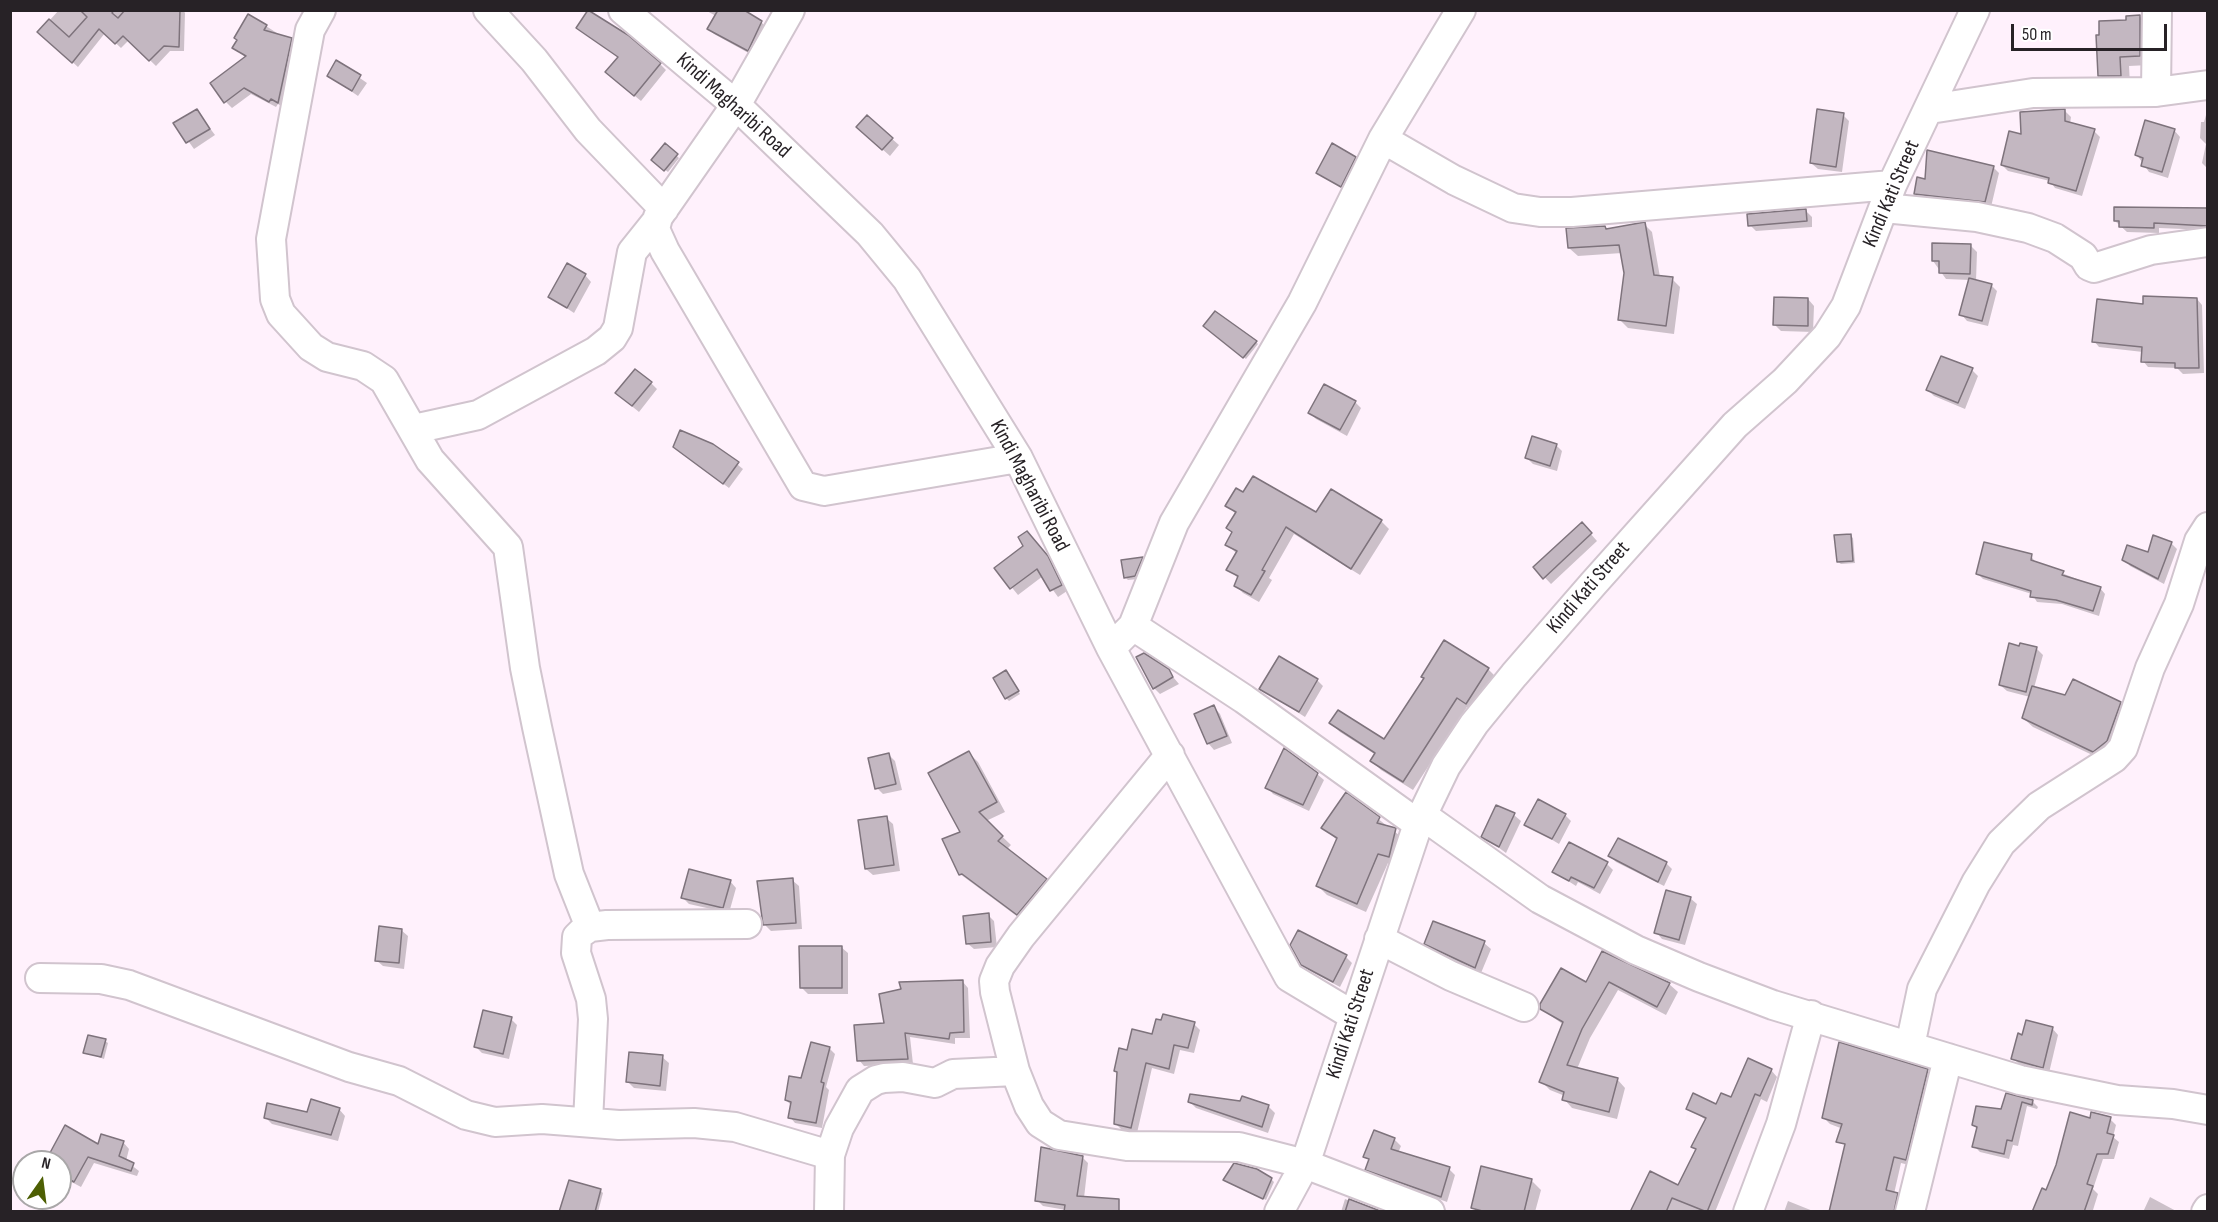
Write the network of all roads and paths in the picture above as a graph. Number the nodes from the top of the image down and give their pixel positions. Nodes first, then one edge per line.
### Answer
1 (321, 10) edge
2 (488, 10) edge
3 (623, 10) edge
4 (790, 10) edge
5 (1461, 10) edge
6 (1975, 10) edge
7 (2157, 10) edge
8 (2208, 85) edge
9 (2156, 92) junction
10 (736, 105) junction
11 (1930, 109) junction
12 (1383, 139) junction
13 (1888, 196) junction
14 (660, 215) junction
15 (2208, 242) edge
16 (414, 429) junction
17 (1018, 459) junction
18 (2208, 527) edge
19 (1133, 626) junction
20 (1111, 648) junction
21 (1170, 755) junction
22 (1420, 819) junction
23 (747, 924) dead end
24 (590, 927) junction
25 (1379, 939) junction
26 (40, 978) dead end
27 (1524, 1007) dead end
28 (1811, 1015) junction
29 (1354, 1016) junction
30 (1910, 1046) junction
31 (1947, 1058) junction
32 (1015, 1071) junction
33 (2208, 1110) edge
34 (588, 1122) junction
35 (830, 1155) junction
36 (1305, 1164) junction
37 (829, 1212) edge
38 (1279, 1212) edge
39 (1430, 1212) edge
40 (1748, 1212) edge
41 (1910, 1212) edge

1 - 16 street
2 - 14 street
3 - 10 street, Kindi Magharibi Road
4 - 10 street
5 - 12 street
6 - 11 street, Kindi Kati Street
7 - 9 street
8 - 9 street
9 - 11 street
10 - 14 street
10 - 17 street, Kindi Magharibi Road
11 - 13 street, Kindi Kati Street
12 - 13 street
12 - 19 street
13 - 15 street
13 - 22 street, Kindi Kati Street
14 - 16 street
14 - 17 street
16 - 24 street
17 - 20 street, Kindi Magharibi Road
18 - 30 street
19 - 20 street
19 - 22 street
20 - 21 street, Kindi Magharibi Road
21 - 29 street, Kindi Magharibi Road
21 - 32 street
22 - 25 street, Kindi Kati Street
22 - 28 street
23 - 24 street
24 - 34 street
25 - 27 street
25 - 29 street, Kindi Kati Street
26 - 34 street
28 - 30 street
28 - 40 street
29 - 36 street, Kindi Kati Street
30 - 31 street
31 - 33 street
31 - 41 street
32 - 35 street
32 - 36 street
34 - 35 street
35 - 37 street
36 - 38 street, Kindi Kati Street
36 - 39 street

